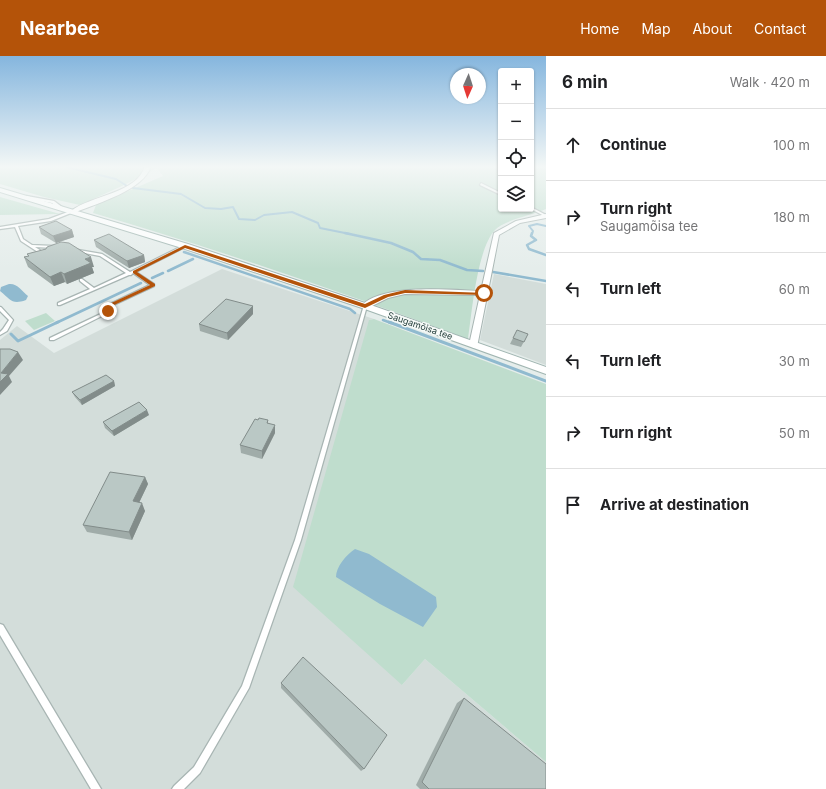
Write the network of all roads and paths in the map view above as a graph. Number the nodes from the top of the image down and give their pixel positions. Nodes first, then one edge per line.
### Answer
1 (33, 200) edge
2 (99, 200) edge
3 (534, 210) edge
4 (74, 211) junction
5 (47, 216) dead end
6 (546, 216) edge
7 (57, 218) junction
8 (16, 226) junction
9 (0, 228) edge
10 (32, 246) junction
11 (185, 246) junction
12 (57, 248) edge
13 (70, 249) edge
14 (47, 257) edge
15 (132, 273) junction
16 (80, 280) edge
17 (93, 289) junction
18 (484, 293) junction
19 (59, 304) dead end
20 (365, 306) junction
21 (0, 308) edge
22 (0, 334) edge
23 (52, 339) dead end
24 (474, 345) junction
25 (546, 371) edge
26 (0, 628) edge
27 (96, 789) edge
28 (177, 789) edge

1 - 4 street, Saugamõisa tee
2 - 4 street
3 - 6 lane
4 - 7 lane
4 - 11 street, Saugamõisa tee
5 - 7 lane
6 - 18 street
7 - 8 lane
8 - 9 lane
8 - 10 lane
10 - 12 lane
10 - 14 lane
11 - 15 lane
11 - 20 street, Saugamõisa tee
13 - 15 lane
15 - 17 lane
15 - 23 lane
16 - 17 lane
17 - 19 lane
18 - 20 street
18 - 24 street
20 - 24 street, Saugamõisa tee
20 - 28 lane
21 - 22 lane
24 - 25 street, Saugamõisa tee
26 - 27 lane

